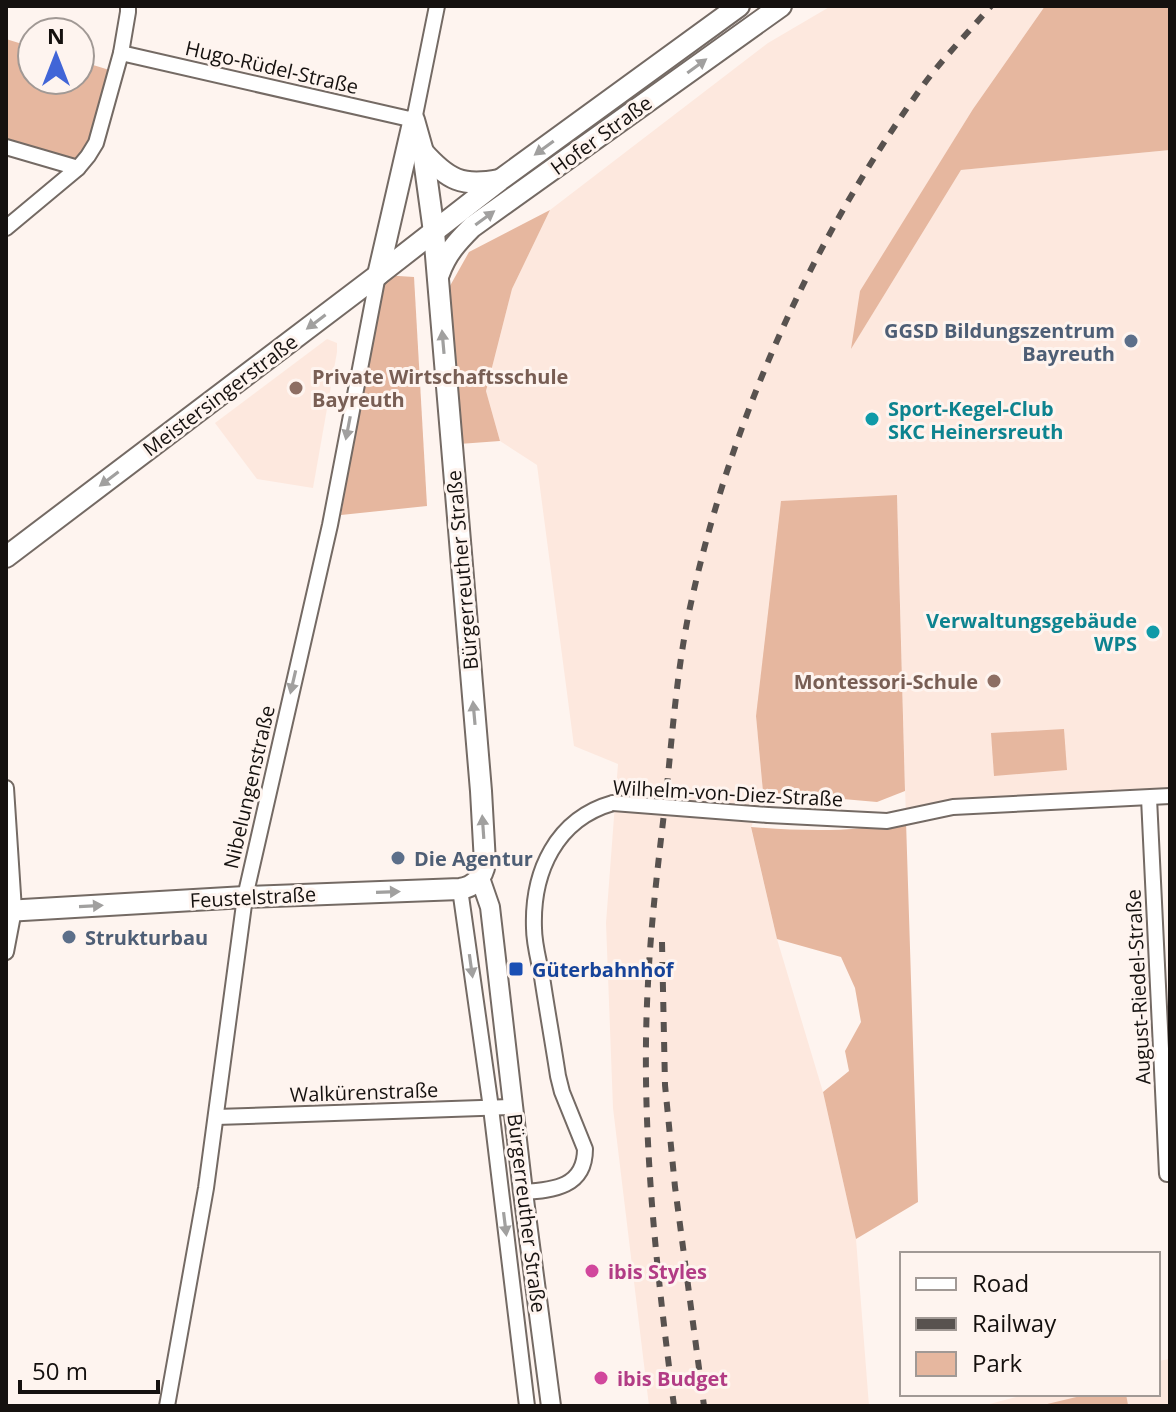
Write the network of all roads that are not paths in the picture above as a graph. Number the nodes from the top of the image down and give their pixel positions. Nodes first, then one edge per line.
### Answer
1 (437, 6) edge
2 (739, 6) edge
3 (781, 6) edge
4 (128, 9) edge
5 (121, 53) junction
6 (414, 120) junction
7 (6, 147) edge
8 (423, 152) junction
9 (78, 168) junction
10 (500, 180) junction
11 (399, 184) junction
12 (430, 198) junction
13 (6, 228) edge
14 (434, 232) junction
15 (378, 275) junction
16 (438, 277) junction
17 (6, 557) edge
18 (6, 788) edge
19 (1170, 796) edge
20 (1149, 798) junction
21 (482, 870) junction
22 (460, 889) junction
23 (245, 897) junction
24 (10, 911) edge
25 (6, 952) edge
26 (513, 1107) junction
27 (491, 1108) junction
28 (216, 1117) junction
29 (1167, 1174) dead end
30 (523, 1192) junction
31 (167, 1406) edge
32 (527, 1406) edge
33 (551, 1406) edge

1 - 6 street
2 -> 10 main road, Hofer Straße
16 -> 3 main road, Hofer Straße
4 - 5 street
5 - 6 street, Hugo-Rüdel-Straße
5 - 9 street
6 - 8 main road, Bürgerreuther Straße
6 - 11 main road
7 - 9 street
8 - 10 main road
8 - 12 main road, Bürgerreuther Straße
9 - 13 street
10 - 14 main road, Hofer Straße
11 - 12 main road
11 - 15 main road
12 - 14 main road, Bürgerreuther Straße
14 - 15 main road, Meistersingerstraße
14 - 16 main road, Bürgerreuther Straße
15 -> 17 main road, Meistersingerstraße
15 -> 23 street, Nibelungenstraße
21 -> 16 main road, Bürgerreuther Straße
18 - 24 street
19 - 20 street, Wilhelm-von-Diez-Straße
20 - 29 street, August-Riedel-Straße
20 - 30 street, Wilhelm-von-Diez-Straße, bridge
21 - 22 main road, Feustelstraße
21 - 26 street, Bürgerreuther Straße
23 -> 22 main road, Feustelstraße
22 -> 27 street, Bürgerreuther Straße
24 -> 23 main road, Feustelstraße
23 - 28 street, Nibelungenstraße
24 - 25 street
26 - 27 street, Walkürenstraße
26 - 30 street, Bürgerreuther Straße
27 - 28 street, Walkürenstraße
27 -> 32 street, Bürgerreuther Straße
28 - 31 street, Nibelungenstraße
30 - 33 street, Bürgerreuther Straße

